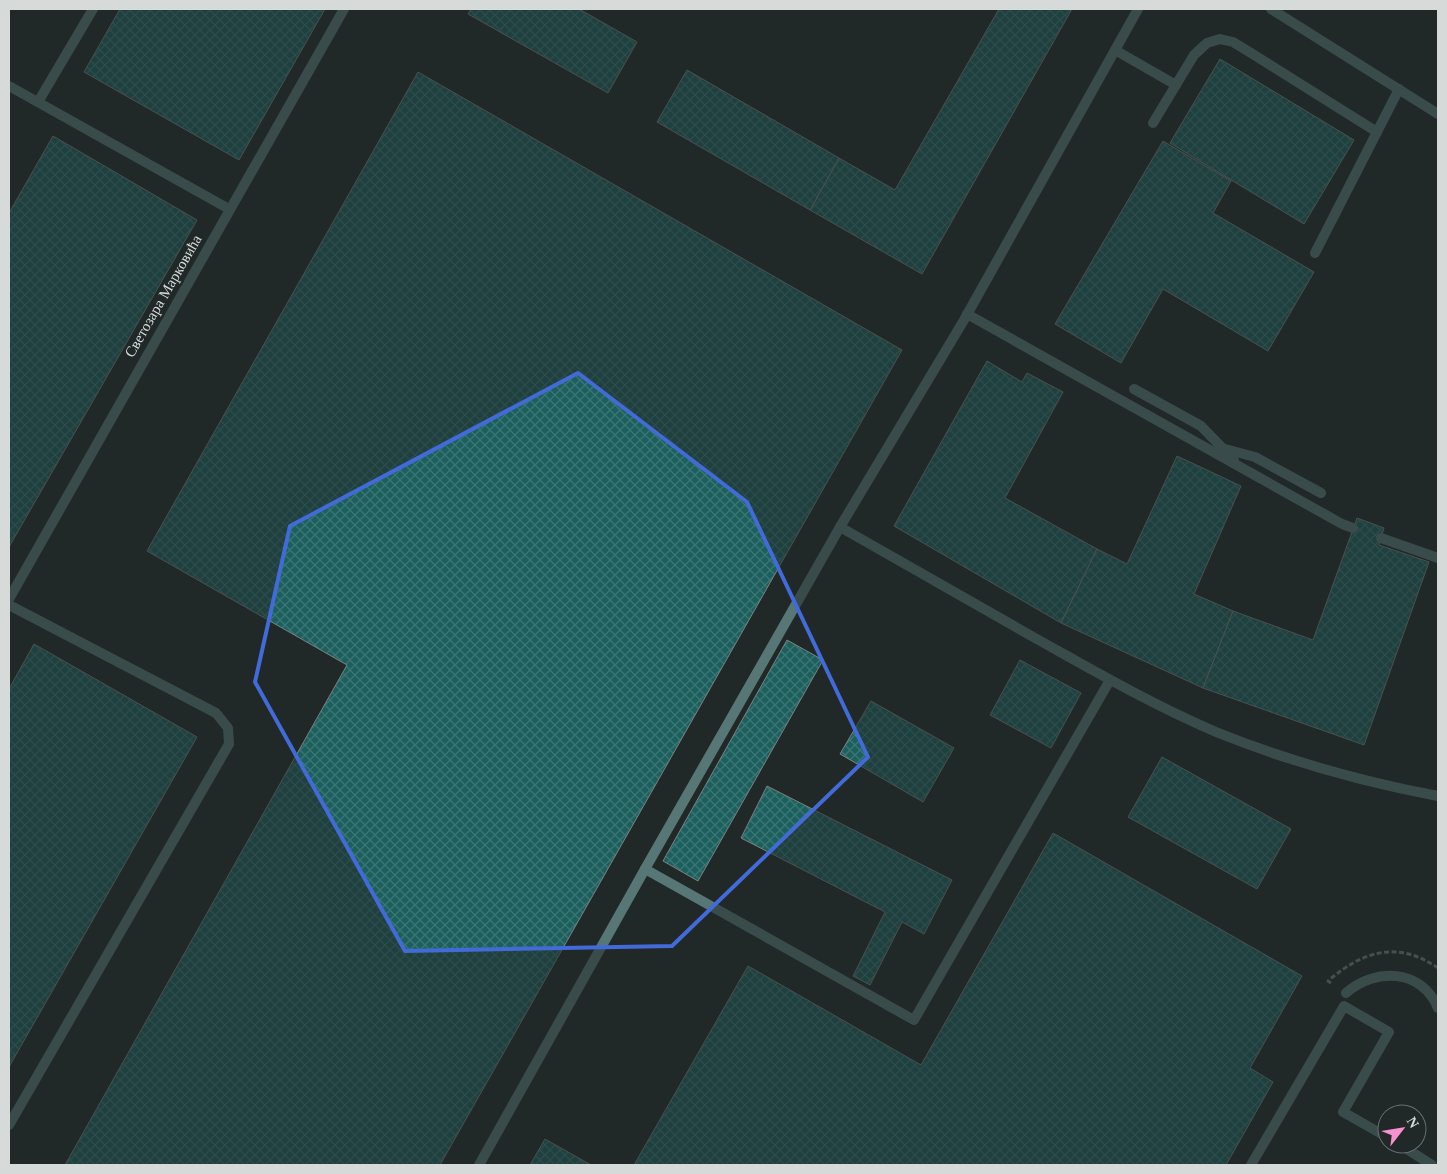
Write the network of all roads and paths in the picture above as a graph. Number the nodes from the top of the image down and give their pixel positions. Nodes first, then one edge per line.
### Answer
1 (93, 9) edge
2 (344, 9) edge
3 (1138, 9) edge
4 (1270, 9) edge
5 (1115, 50) junction
6 (1176, 84) junction
7 (1399, 88) junction
8 (10, 90) edge
9 (38, 102) junction
10 (1438, 114) edge
11 (1153, 124) dead end
12 (1377, 132) junction
13 (229, 209) junction
14 (1315, 253) dead end
15 (967, 314) junction
16 (1134, 389) dead end
17 (1197, 443) junction
18 (1224, 449) junction
19 (1242, 468) junction
20 (1321, 493) dead end
21 (840, 527) junction
22 (1353, 528) dead end
23 (1381, 538) dead end
24 (1438, 558) edge
25 (9, 599) edge
26 (9, 605) edge
27 (1110, 680) junction
28 (1438, 796) edge
29 (645, 869) junction
30 (1346, 993) dead end
31 (1438, 1008) edge
32 (9, 1125) edge
33 (1377, 1131) edge
34 (1415, 1154) edge
35 (479, 1165) edge
36 (1250, 1165) edge
37 (1432, 1165) edge

1 - 9 street
2 - 13 street, Светозара Марковића
3 - 5 street
4 - 7 street
5 - 6 street
5 - 15 street
6 - 11 street
6 - 12 street
7 - 10 street
7 - 12 street
8 - 9 street
9 - 13 street
12 - 14 street
13 - 25 street, Светозара Марковића
15 - 17 street
15 - 21 street
16 - 18 street
17 - 18 street
17 - 19 street
18 - 19 street
18 - 20 street
19 - 22 street
21 - 27 street
21 - 29 street
23 - 24 street
26 - 32 street
27 - 28 street
27 - 29 street
29 - 35 street
30 - 31 street
33 - 36 street
34 - 37 street

